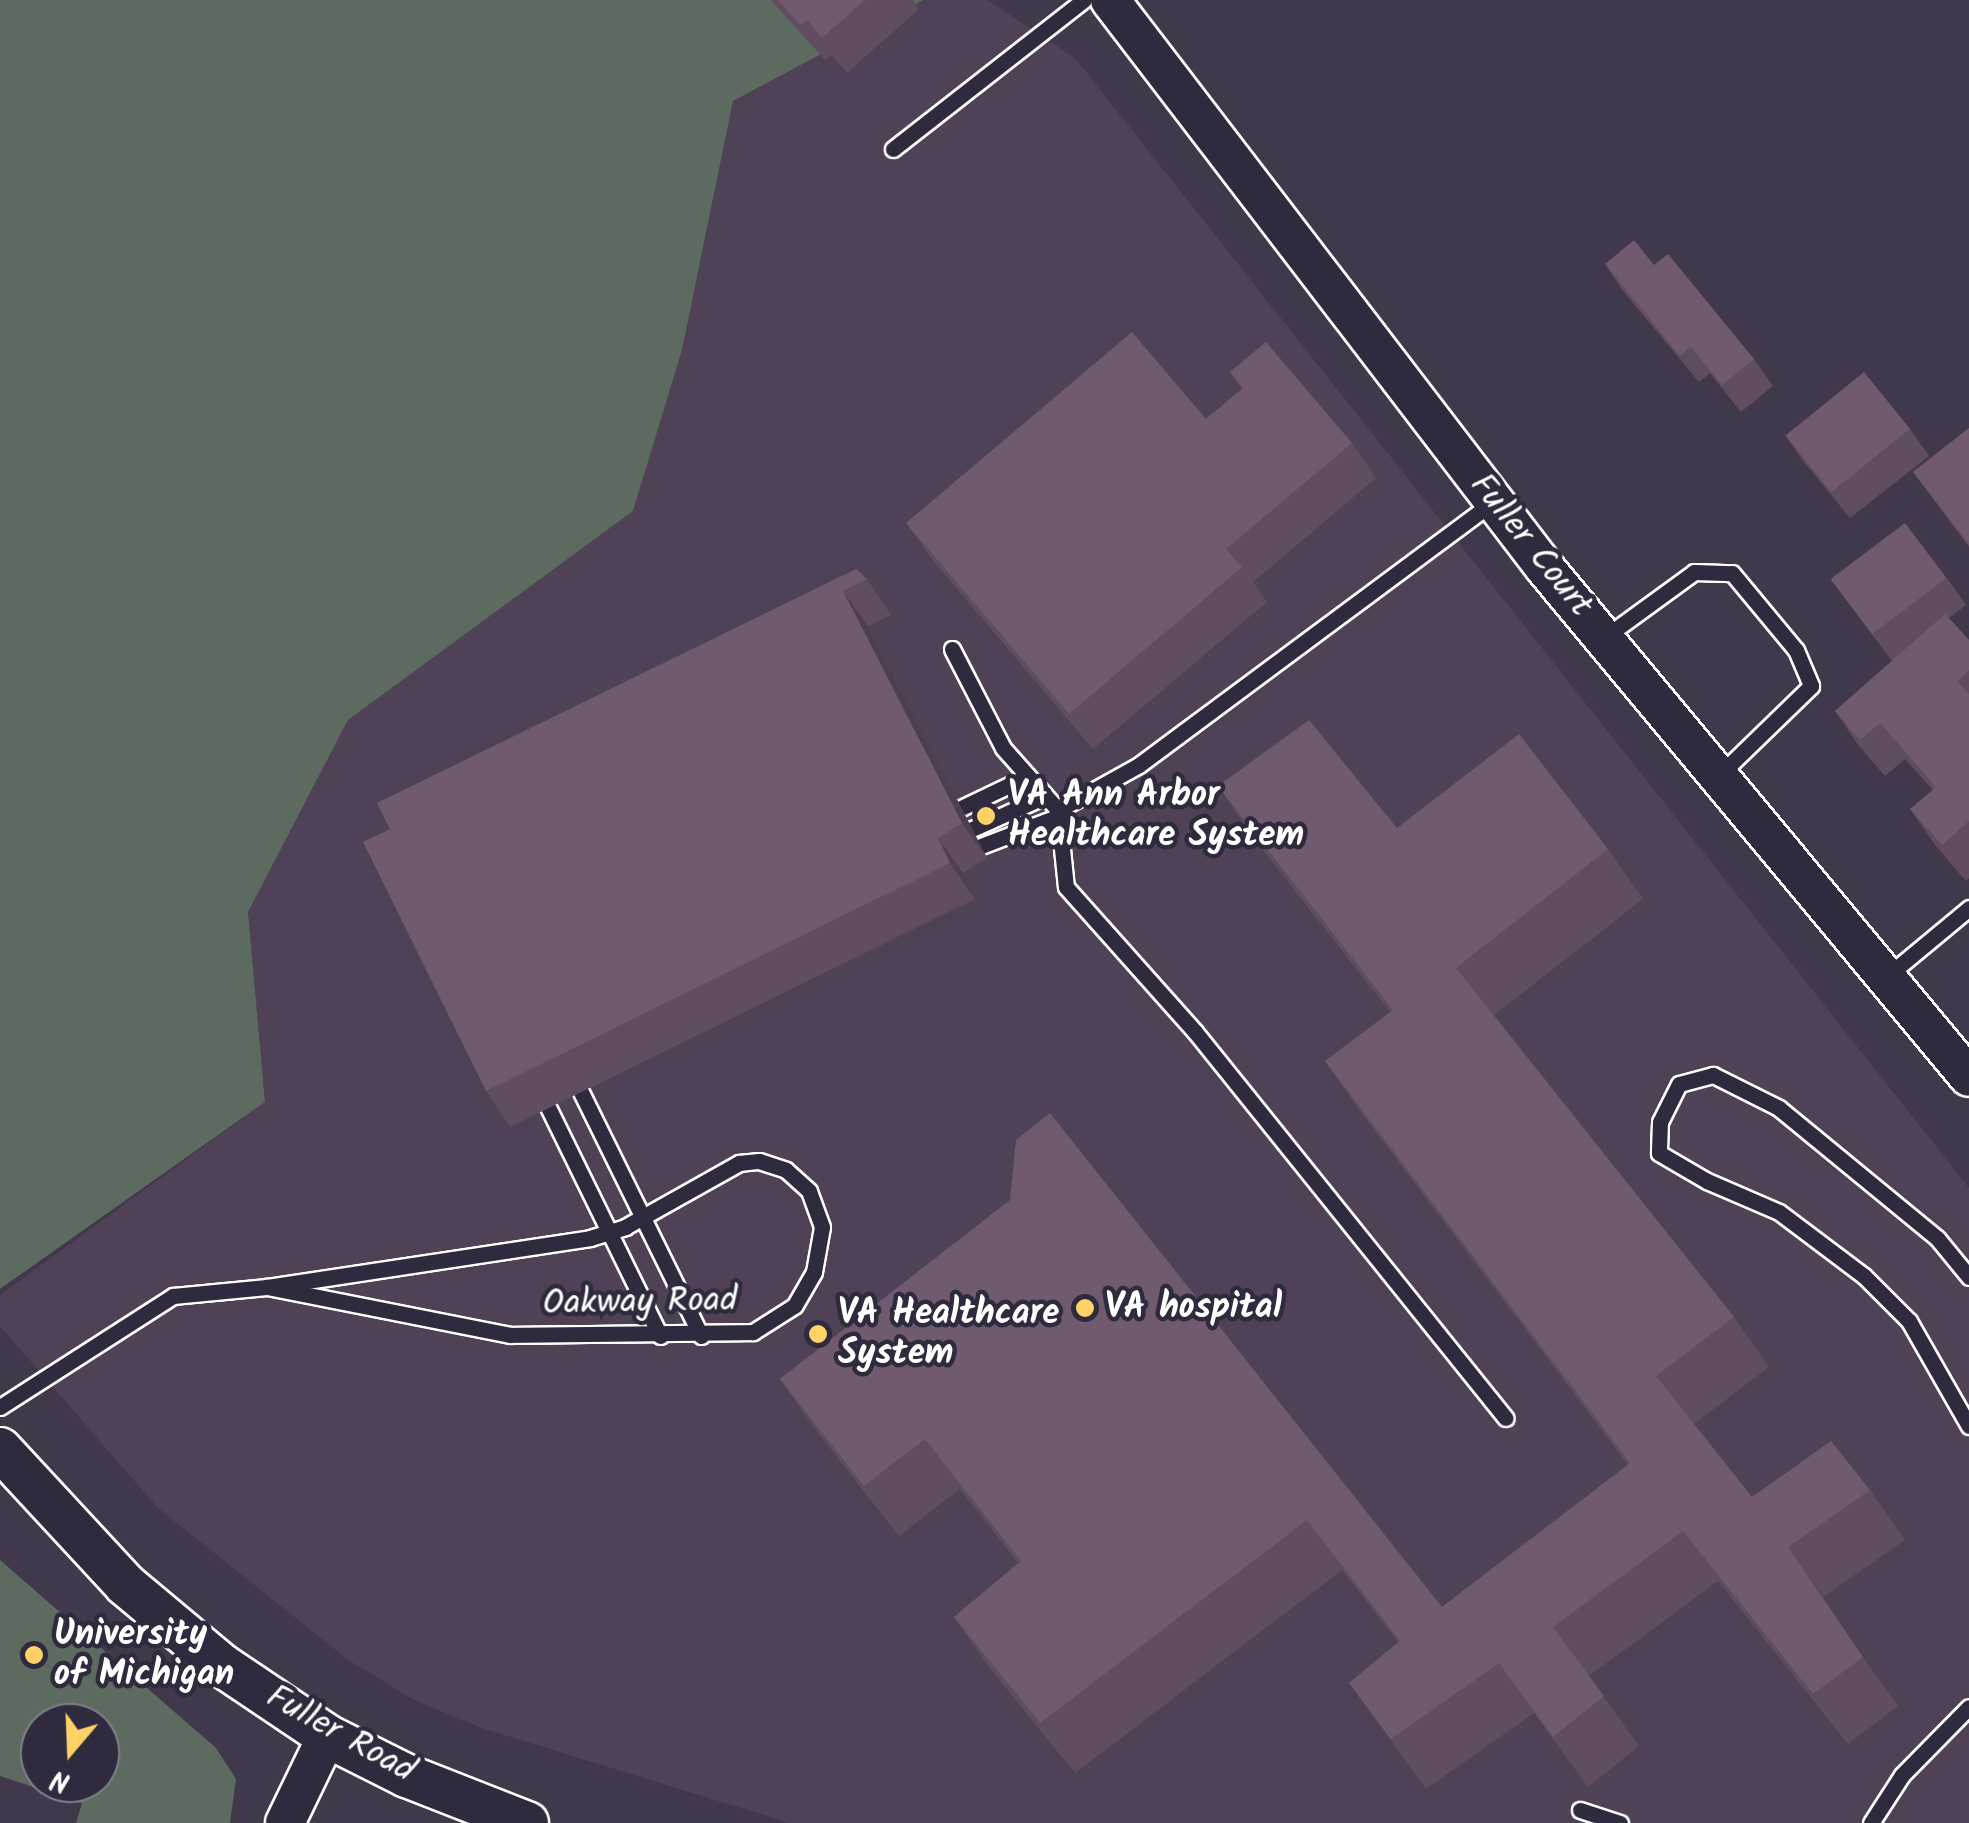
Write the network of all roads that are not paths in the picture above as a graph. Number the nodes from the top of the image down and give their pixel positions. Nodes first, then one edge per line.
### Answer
1 (1084, 0) edge
2 (1110, 0) edge
3 (893, 149) dead end
4 (1493, 502) junction
5 (1603, 638) junction
6 (952, 649) dead end
7 (1028, 776) junction
8 (1718, 776) junction
9 (1045, 796) junction
10 (961, 808) dead end
11 (1058, 813) junction
12 (972, 829) dead end
13 (980, 846) dead end
14 (1969, 908) edge
15 (1886, 977) junction
16 (1969, 1076) edge
17 (581, 1092) dead end
18 (548, 1108) dead end
19 (643, 1216) junction
20 (611, 1232) junction
21 (1969, 1278) edge
22 (267, 1287) junction
23 (660, 1336) junction
24 (701, 1336) junction
25 (0, 1407) edge
26 (1506, 1418) dead end
27 (1969, 1426) edge
28 (0, 1448) edge
29 (1969, 1707) edge
30 (327, 1736) junction
31 (1580, 1810) dead end
32 (285, 1823) edge
33 (527, 1823) edge
34 (1620, 1823) edge
35 (1871, 1823) edge

1 - 3 lane
2 - 4 street, Fuller Court
4 - 5 street, Fuller Court
4 - 11 lane
5 - 8 street, Fuller Court
5 - 8 lane
6 - 7 lane
7 - 9 lane
7 - 10 lane
8 - 15 street, Fuller Court
9 - 11 lane
9 - 12 lane
11 - 13 lane
11 - 26 lane
14 - 15 lane
15 - 16 street, Fuller Court
17 - 19 lane
18 - 20 lane
19 - 20 lane, Oakway Road
19 - 24 lane
19 - 24 lane, Oakway Road
20 - 22 lane, Oakway Road
20 - 23 lane
21 - 27 lane
22 - 23 lane, Oakway Road
22 - 25 lane, Oakway Road
23 - 24 lane, Oakway Road
28 - 30 main road, Fuller Road
29 - 35 lane
30 - 32 street
30 - 33 main road, Fuller Road
31 - 34 lane

